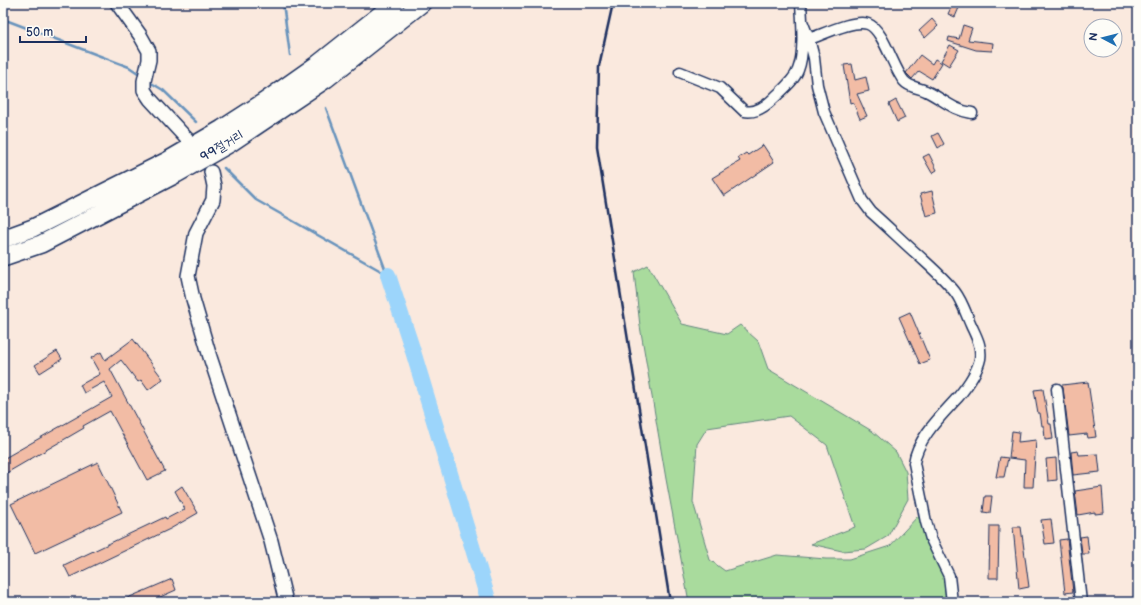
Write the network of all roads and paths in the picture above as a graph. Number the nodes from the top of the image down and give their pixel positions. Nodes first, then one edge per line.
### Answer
1 (116, 3) edge
2 (395, 3) edge
3 (422, 3) edge
4 (800, 3) edge
5 (802, 21) junction
6 (809, 39) junction
7 (680, 72) dead end
8 (972, 114) dead end
9 (187, 139) dead end
10 (211, 172) dead end
11 (3, 239) edge
12 (3, 257) edge
13 (1057, 389) dead end
14 (286, 602) edge
15 (952, 602) edge
16 (1081, 602) edge

1 - 9 street
2 - 11 highway, 9·9절거리
3 - 12 highway, 9·9절거리
4 - 5 street
5 - 6 street
5 - 7 street
6 - 8 street
6 - 15 street
10 - 14 street
13 - 16 street

